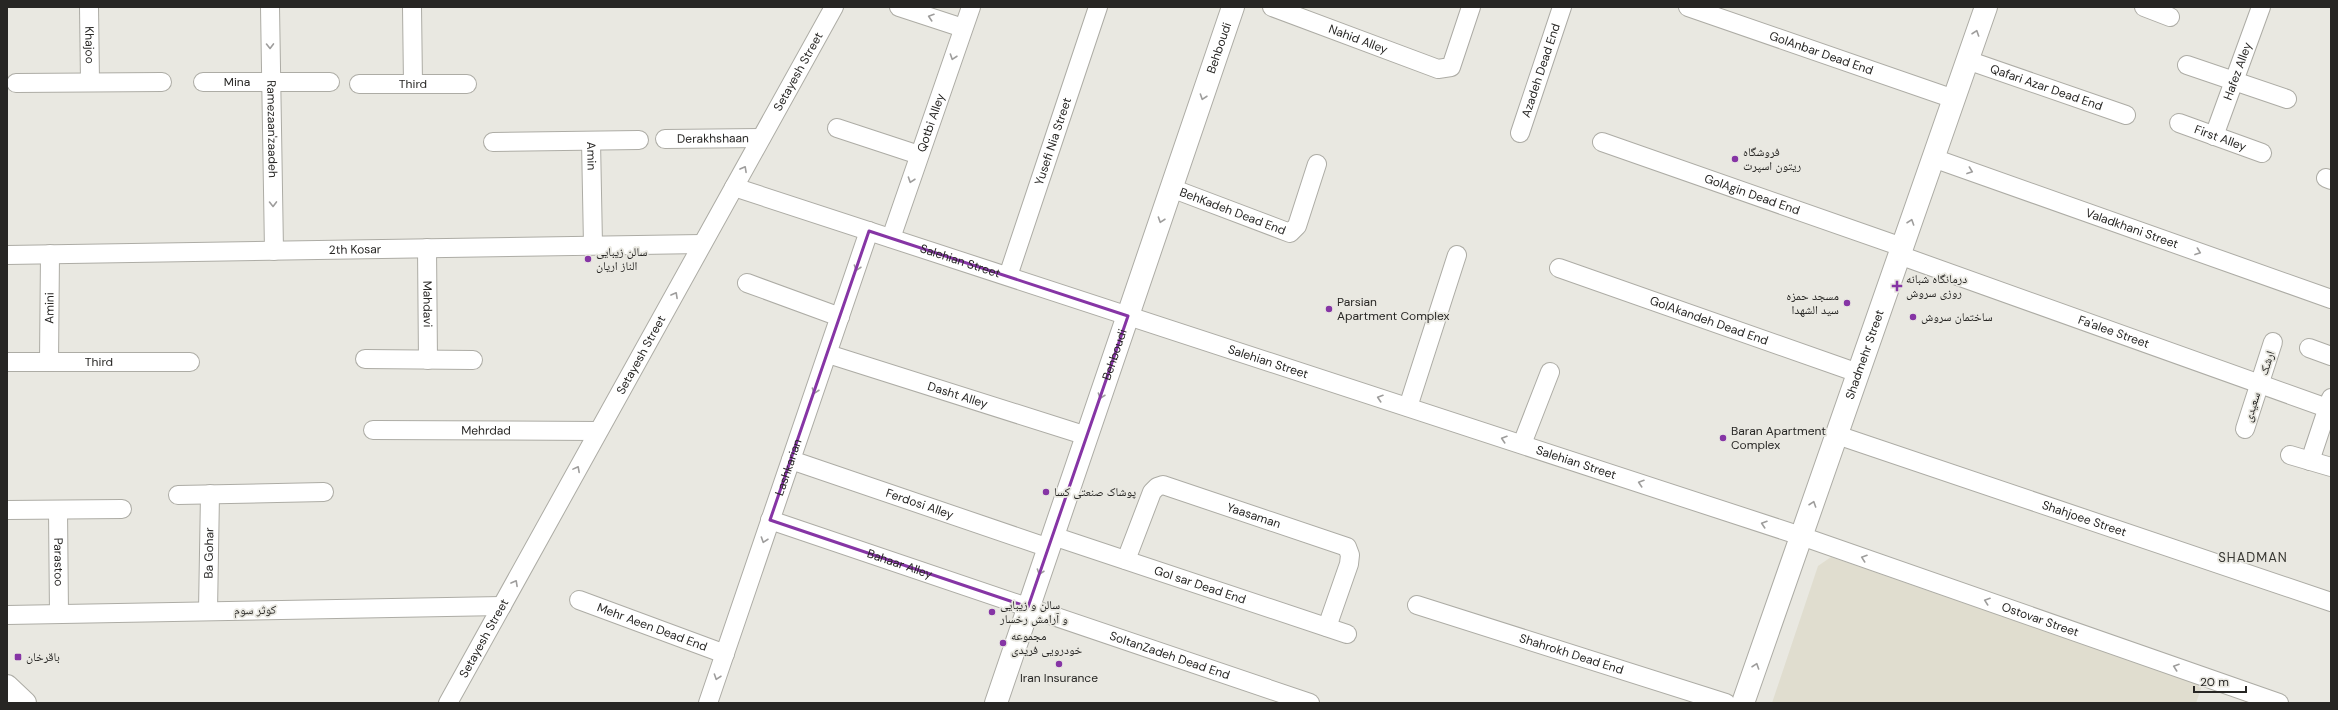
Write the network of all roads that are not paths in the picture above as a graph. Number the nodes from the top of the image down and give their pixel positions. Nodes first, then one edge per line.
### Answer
1 (89, 7) edge
2 (270, 7) edge
3 (412, 7) edge
4 (834, 7) edge
5 (899, 7) edge
6 (970, 7) edge
7 (1098, 7) edge
8 (1233, 7) edge
9 (1272, 7) edge
10 (1471, 7) edge
11 (1562, 7) edge
12 (1688, 7) edge
13 (1986, 7) edge
14 (2144, 7) edge
15 (2261, 7) edge
16 (2170, 17) dead end
17 (963, 28) junction
18 (1967, 60) junction
19 (2188, 65) dead end
20 (2234, 81) junction
21 (90, 82) junction
22 (162, 82) dead end
23 (203, 82) dead end
24 (271, 82) junction
25 (330, 82) dead end
26 (16, 83) dead end
27 (359, 84) dead end
28 (413, 84) junction
29 (468, 84) dead end
30 (2287, 98) dead end
31 (1954, 99) junction
32 (2126, 116) dead end
33 (2179, 123) dead end
34 (837, 128) dead end
35 (1520, 133) dead end
36 (2214, 136) junction
37 (761, 138) junction
38 (665, 139) dead end
39 (639, 140) dead end
40 (590, 141) junction
41 (493, 142) dead end
42 (1602, 142) dead end
43 (2262, 153) dead end
44 (919, 155) junction
45 (1933, 158) junction
46 (1317, 164) dead end
47 (734, 187) junction
48 (1171, 188) junction
49 (869, 231) junction
50 (891, 238) junction
51 (702, 244) junction
52 (593, 245) junction
53 (427, 248) junction
54 (274, 251) junction
55 (1901, 251) junction
56 (50, 254) junction
57 (7, 255) edge
58 (1457, 255) dead end
59 (1559, 268) dead end
60 (1008, 276) junction
61 (747, 283) dead end
62 (2331, 299) edge
63 (840, 316) junction
64 (1128, 316) junction
65 (2273, 342) dead end
66 (2309, 348) dead end
67 (828, 354) junction
68 (2331, 356) edge
69 (365, 359) dead end
70 (428, 360) junction
71 (473, 360) dead end
72 (7, 362) edge
73 (49, 362) junction
74 (190, 362) dead end
75 (1550, 372) dead end
76 (1858, 373) junction
77 (2260, 384) junction
78 (2329, 403) edge
79 (1408, 407) junction
80 (2245, 429) dead end
81 (373, 430) dead end
82 (598, 431) junction
83 (1837, 435) junction
84 (1087, 436) junction
85 (1522, 444) junction
86 (2290, 454) dead end
87 (791, 460) junction
88 (2310, 461) junction
89 (2331, 467) edge
90 (324, 492) dead end
91 (210, 494) junction
92 (178, 495) dead end
93 (122, 509) dead end
94 (7, 510) edge
95 (58, 510) junction
96 (770, 520) junction
97 (1802, 536) junction
98 (1051, 542) junction
99 (1126, 560) junction
100 (579, 600) dead end
101 (2331, 602) edge
102 (1417, 605) dead end
103 (502, 606) junction
104 (1028, 606) junction
105 (208, 611) junction
106 (59, 614) junction
107 (7, 615) edge
108 (1328, 627) junction
109 (1347, 634) dead end
110 (725, 654) junction
111 (7, 686) edge
112 (25, 703) edge
113 (448, 703) edge
114 (708, 703) edge
115 (996, 703) edge
116 (1310, 703) edge
117 (1726, 703) edge
118 (1743, 703) edge
119 (2279, 703) edge

1 - 21 street, Khajoo
2 -> 24 street, Ramezaan'zaadeh
3 - 28 street
4 - 37 street, Setayesh Street
17 -> 5 street
6 - 17 street, Qotbi Alley
7 - 60 street, Yusefi Nia Street
8 -> 48 main road, Behboudi
9 - 10 street, Nahid Alley
11 - 35 street, Azadeh Dead End
12 - 31 street, GolAnbar Dead End
18 -> 13 main road, Shadmehr Street
14 - 16 street
15 - 20 street, Hafez Alley
17 -> 44 street, Qotbi Alley
18 - 31 main road, Shadmehr Street
18 - 32 street, Qafari Azar Dead End
19 - 20 street
20 - 30 street
20 - 36 street, Hafez Alley
21 - 22 street
21 - 26 street
23 - 24 street, Mina
24 - 25 street, Mina
24 -> 54 street, Ramezaan'zaadeh
27 - 28 street, Third
28 - 29 street, Third
31 - 45 main road, Shadmehr Street
33 - 36 street, First Alley
34 - 44 street
36 - 43 street, First Alley
37 - 38 street, Derakhshaan
47 -> 37 street, Setayesh Street
39 - 40 street
40 - 41 street, Amin
40 - 52 street, Amin
42 - 55 street, GolAgin Dead End
44 -> 50 street, Qotbi Alley
55 -> 45 main road, Shadmehr Street
45 -> 62 street, Valadkhani Street
46 - 48 street, BehKadeh Dead End
47 - 49 street, Salehian Street
47 - 51 street, Setayesh Street
48 -> 64 main road, Behboudi
49 - 50 street, Salehian Street
49 -> 63 street, Lashkarian
50 - 60 street, Salehian Street
51 - 52 street, 2th Kosar
82 -> 51 street, Setayesh Street
52 - 53 street, 2th Kosar
53 - 54 street, 2th Kosar
53 - 70 street, Mahdavi
54 - 56 street, 2th Kosar
55 - 76 main road, Shadmehr Street
55 - 77 street, Fa'alee Street
56 - 57 street, 2th Kosar
56 - 73 street, Amini
58 - 79 street
59 - 76 street, GolAkandeh Dead End
60 - 64 street, Salehian Street
61 - 63 street
63 - 67 street, Lashkarian
79 -> 64 street, Salehian Street
64 -> 84 main road, Behboudi
65 - 77 street, ارشک
66 - 68 street
67 - 84 street, Dasht Alley
67 -> 87 street, Lashkarian
69 - 70 street
70 - 71 street
72 - 73 street, Third
73 - 74 street, Third
75 - 85 street
76 - 83 main road, Shadmehr Street
77 - 78 street, Fa'alee Street
77 - 80 street, سعیدی
78 - 88 street
85 -> 79 street, Salehian Street
81 - 82 street, Mehrdad
103 -> 82 street, Setayesh Street
97 -> 83 main road, Shadmehr Street
83 - 101 street, Shahjoee Street
84 - 98 main road, Behboudi
97 -> 85 street, Salehian Street
86 - 88 street
87 - 96 street, Lashkarian
87 - 98 street, Ferdosi Alley
88 - 89 street
90 - 91 street
91 - 92 street
91 - 105 street, Ba Gohar
93 - 95 street
94 - 95 street
95 - 106 street, Parastoo
96 - 104 street, Bahaar Alley
96 -> 110 street, Lashkarian
118 -> 97 main road, Shadmehr Street
119 -> 97 street, Ostovar Street
98 - 99 street, Gol sar Dead End
98 -> 104 main road, Behboudi
99 - 108 street, Gol sar Dead End
99 - 108 street, Yaasaman
100 - 110 street, Mehr Aeen Dead End
102 - 117 street, Shahrokh Dead End
103 - 105 street, کوثر سوم
103 - 113 street, Setayesh Street
104 - 115 main road, Behboudi
104 - 116 street, SoltanZadeh Dead End
105 - 106 street, کوثر سوم
106 - 107 street, کوثر سوم
108 - 109 street, Gol sar Dead End
110 -> 114 street, Lashkarian
111 - 112 main road

